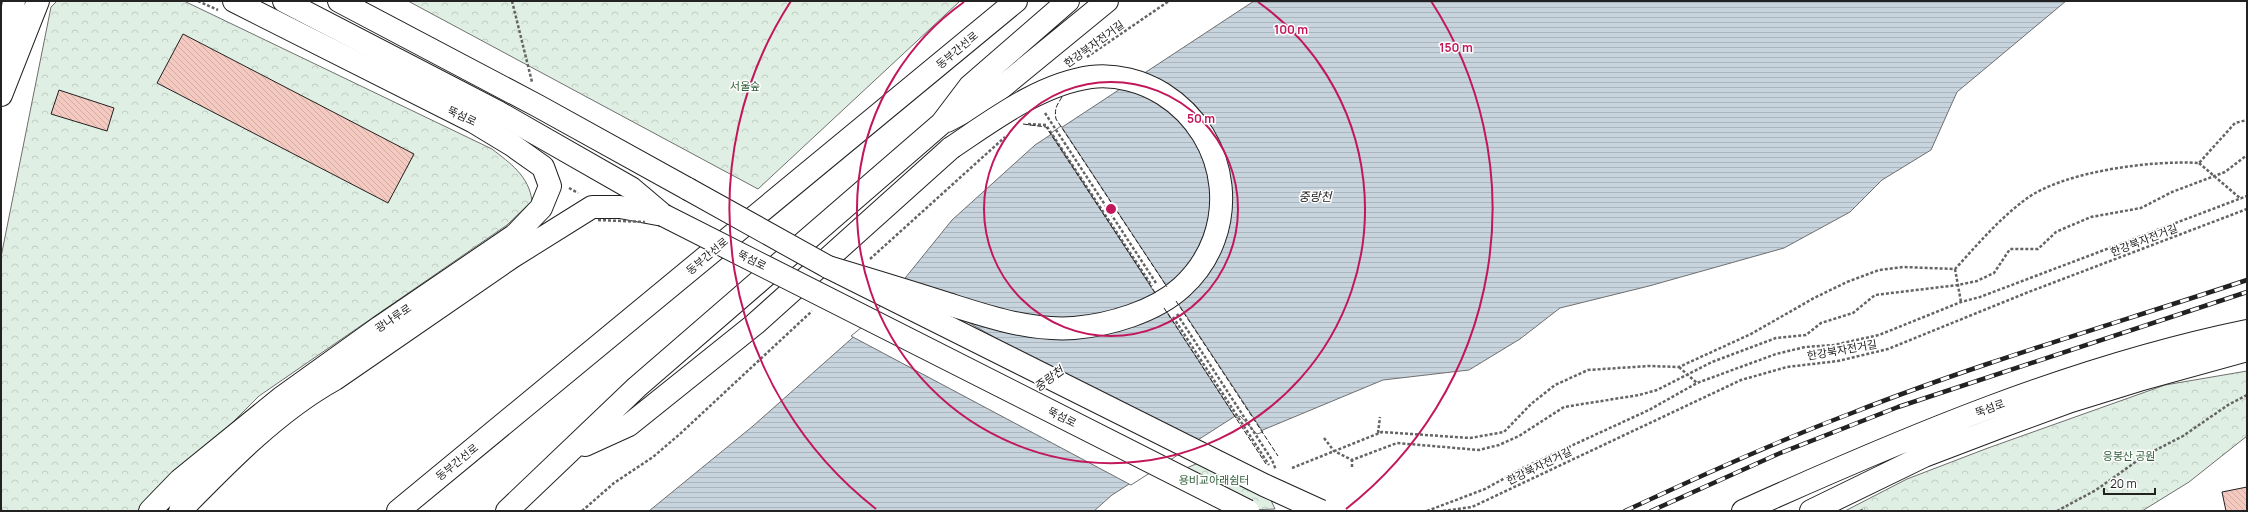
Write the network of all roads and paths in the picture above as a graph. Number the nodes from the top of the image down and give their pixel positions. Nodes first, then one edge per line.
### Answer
1 (14, 1) edge
2 (38, 1) edge
3 (234, 1) edge
4 (284, 1) edge
5 (339, 1) edge
6 (512, 1) edge
7 (1016, 1) edge
8 (1068, 1) edge
9 (1107, 1) edge
10 (1169, 1) edge
11 (1086, 58) dead end
12 (1, 80) edge
13 (1, 95) edge
14 (538, 106) junction
15 (1046, 108) dead end
16 (1044, 113) dead end
17 (2247, 120) edge
18 (474, 122) junction
19 (942, 123) junction
20 (2247, 154) edge
21 (2199, 163) junction
22 (2214, 176) junction
23 (2247, 196) edge
24 (2241, 199) junction
25 (2247, 209) edge
26 (663, 215) junction
27 (828, 267) junction
28 (1956, 269) junction
29 (1958, 285) junction
30 (1961, 302) junction
31 (2247, 318) edge
32 (2247, 331) edge
33 (2188, 343) junction
34 (2247, 350) edge
35 (2247, 362) edge
36 (2193, 366) junction
37 (1680, 367) junction
38 (1689, 375) junction
39 (335, 379) junction
40 (1697, 383) junction
41 (2247, 395) edge
42 (1380, 417) dead end
43 (1378, 433) junction
44 (1324, 438) dead end
45 (1334, 451) junction
46 (570, 453) junction
47 (1352, 460) junction
48 (1352, 467) dead end
49 (1292, 468) dead end
50 (1861, 499) junction
51 (150, 511) edge
52 (180, 511) edge
53 (200, 511) edge
54 (398, 511) edge
55 (507, 511) edge
56 (1248, 511) edge
57 (1321, 511) edge
58 (1427, 511) edge
59 (1443, 511) edge
60 (1743, 511) edge
61 (1811, 511) edge
62 (1860, 511) edge
63 (2057, 511) edge

1 - 12 main road
2 - 13 main road
3 - 18 main road, 뚝섬로
4 - 26 main road
5 - 14 main road
6 - 14 path
7 - 54 main road, 동부간선로
8 - 19 main road
9 - 19 main road
10 - 11 path, 한강북자전거길
14 - 27 main road, bridge
15 - 16 path
17 - 21 path
18 - 26 main road, 뚝섬로
18 - 51 main road, 광나루로
19 - 46 main road
20 - 22 path
21 - 22 path
21 - 28 path
22 - 24 path
22 - 29 path
23 - 24 path
24 - 30 path
25 - 59 path, 한강북자전거길
26 - 39 main road, 광나루로
26 - 56 main road, 뚝섬로, bridge
27 - 46 main road, bridge
27 - 57 main road, bridge
28 - 29 path
28 - 37 path
29 - 30 path
29 - 38 path
30 - 40 path
31 - 33 main road
32 - 33 main road, 뚝섬로
33 - 60 main road, 뚝섬로
34 - 36 main road, 뚝섬로
35 - 36 main road
36 - 50 main road, 뚝섬로
37 - 38 path
37 - 43 path
38 - 40 path
38 - 47 path
39 - 52 main road, 광나루로
39 - 53 main road
40 - 58 path
41 - 63 path
42 - 43 path
43 - 45 path
44 - 45 path
45 - 47 path
45 - 49 path
46 - 55 main road
47 - 48 path
50 - 61 main road, 뚝섬로
50 - 62 path

